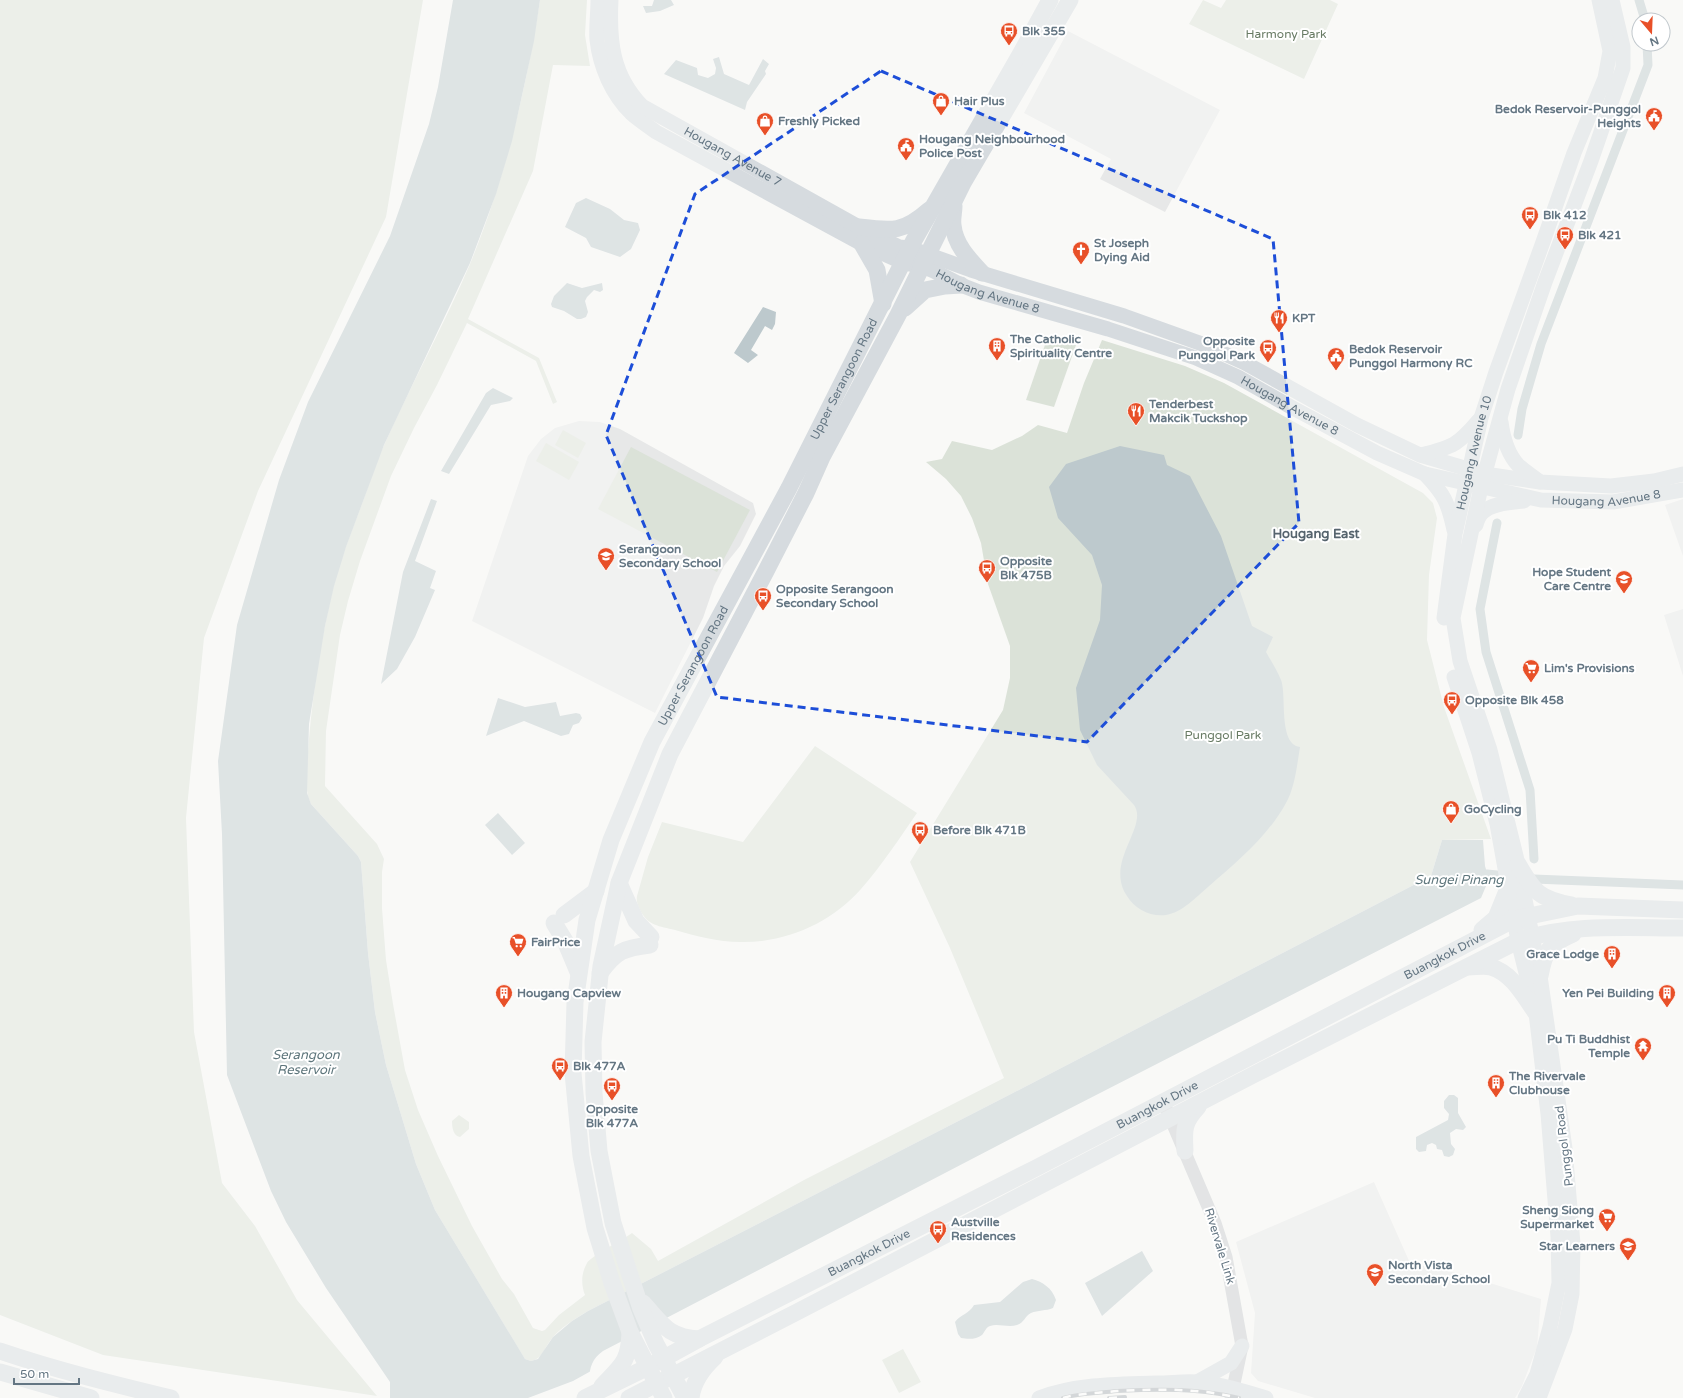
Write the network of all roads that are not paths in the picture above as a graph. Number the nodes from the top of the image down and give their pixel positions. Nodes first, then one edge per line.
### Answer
1 (598, 0) edge
2 (612, 0) edge
3 (1050, 0) edge
4 (1070, 0) edge
5 (1599, 0) edge
6 (1612, 0) edge
7 (955, 198) junction
8 (934, 205) junction
9 (859, 227) junction
10 (862, 244) junction
11 (907, 255) junction
12 (925, 260) junction
13 (982, 273) junction
14 (961, 285) junction
15 (883, 304) junction
16 (898, 315) junction
17 (1481, 418) junction
18 (1500, 419) junction
19 (1420, 455) junction
20 (1425, 474) junction
21 (1683, 474) edge
22 (1468, 477) junction
23 (1483, 480) junction
24 (1540, 482) junction
25 (1683, 490) edge
26 (1541, 500) junction
27 (1472, 531) junction
28 (1455, 534) junction
29 (1518, 864) junction
30 (619, 882) junction
31 (1509, 886) junction
32 (596, 891) junction
33 (1578, 906) junction
34 (1683, 910) edge
35 (1521, 917) junction
36 (1592, 928) junction
37 (1683, 928) edge
38 (1525, 938) junction
39 (1467, 943) junction
40 (1465, 967) junction
41 (600, 973) junction
42 (578, 974) junction
43 (1540, 976) junction
44 (1536, 1013) junction
45 (1163, 1101) junction
46 (1202, 1103) junction
47 (1171, 1119) junction
48 (1185, 1151) junction
49 (635, 1293) junction
50 (630, 1332) junction
51 (699, 1339) junction
52 (1242, 1346) junction
53 (722, 1350) junction
54 (0, 1351) edge
55 (663, 1359) junction
56 (644, 1360) junction
57 (0, 1372) edge
58 (672, 1375) junction
59 (1197, 1382) junction
60 (657, 1383) junction
61 (1233, 1393) edge
62 (590, 1396) edge
63 (91, 1398) edge
64 (171, 1398) edge
65 (629, 1398) edge
66 (664, 1398) edge
67 (685, 1398) edge
68 (692, 1398) edge
69 (1039, 1398) edge
70 (1266, 1398) edge
71 (1525, 1398) edge
72 (1539, 1398) edge

1 - 10 main road, Hougang Avenue 7
2 - 9 main road, Hougang Avenue 7
3 - 8 main road, Upper Serangoon Road
4 - 7 main road, Upper Serangoon Road
5 - 17 main road, Hougang Avenue 10
6 - 18 main road, Hougang Avenue 10
7 - 12 main road, Upper Serangoon Road
7 - 13 main road
8 - 9 main road
8 - 11 main road, Upper Serangoon Road
9 - 11 main road, Hougang Avenue 7
10 - 11 main road, Hougang Avenue 7
10 - 15 main road
11 - 12 main road, Hougang Avenue 8
11 - 15 main road, Upper Serangoon Road
12 - 13 main road, Hougang Avenue 8
12 - 14 main road, Hougang Avenue 8
12 - 16 main road, Upper Serangoon Road
13 - 19 main road, Hougang Avenue 8
14 - 16 main road
14 - 20 main road, Hougang Avenue 8
15 - 32 main road, Upper Serangoon Road
16 - 30 main road, Upper Serangoon Road
17 - 19 main road
17 - 22 main road, Hougang Avenue 10
18 - 23 main road, Hougang Avenue 10
18 - 24 main road
19 - 22 main road, Hougang Avenue 8
20 - 22 main road, Hougang Avenue 8
20 - 28 main road
21 - 24 main road, Hougang Avenue 8
22 - 23 main road, Hougang Avenue 8
22 - 28 main road, Hougang Avenue 10
23 - 24 main road, Hougang Avenue 8
23 - 26 main road, Hougang Avenue 8
23 - 27 main road, Hougang Avenue 10
25 - 26 main road, Hougang Avenue 8
26 - 27 main road
27 - 29 main road, Hougang Avenue 10
28 - 31 main road, Hougang Avenue 10
29 - 33 main road
29 - 35 main road, Hougang Avenue 10
30 - 41 main road, Upper Serangoon Road
30 - 41 main road
31 - 35 main road, Hougang Avenue 10
31 - 39 main road
32 - 42 main road, Upper Serangoon Road
32 - 42 main road
33 - 34 main road, Buangkok Drive
33 - 35 main road, Buangkok Drive
35 - 38 main road, Punggol Road
35 - 39 main road, Buangkok Drive
36 - 37 main road, Buangkok Drive
36 - 38 main road, Buangkok Drive
36 - 43 main road
38 - 40 main road, Buangkok Drive
38 - 43 main road, Punggol Road
38 - 44 main road, Punggol Road
39 - 45 main road, Buangkok Drive
40 - 44 main road
40 - 46 main road, Buangkok Drive
41 - 49 main road, Upper Serangoon Road
42 - 50 main road, Upper Serangoon Road
43 - 72 main road, Punggol Road
44 - 71 main road, Punggol Road
45 - 47 street, Rivervale Link
45 - 51 main road, Buangkok Drive
46 - 47 main road, Buangkok Drive
46 - 48 main road
47 - 48 street, Rivervale Link
47 - 53 main road, Buangkok Drive
48 - 52 street, Rivervale Link
49 - 51 main road
49 - 55 main road, Upper Serangoon Road
50 - 56 main road, Upper Serangoon Road
50 - 62 main road
51 - 55 main road, Buangkok Drive
52 - 59 main road
52 - 61 street, Rivervale Link
53 - 58 main road, Buangkok Drive
53 - 68 main road
54 - 64 main road
55 - 56 main road, Buangkok Drive
55 - 58 main road, Upper Serangoon Road
56 - 60 main road, Upper Serangoon Road
56 - 62 main road, Buangkok Drive
57 - 63 main road
58 - 60 main road, Buangkok Drive
58 - 67 main road, Upper Serangoon Road
59 - 61 main road
59 - 69 main road
60 - 65 main road, Buangkok Drive
60 - 66 main road, Upper Serangoon Road
61 - 70 main road

